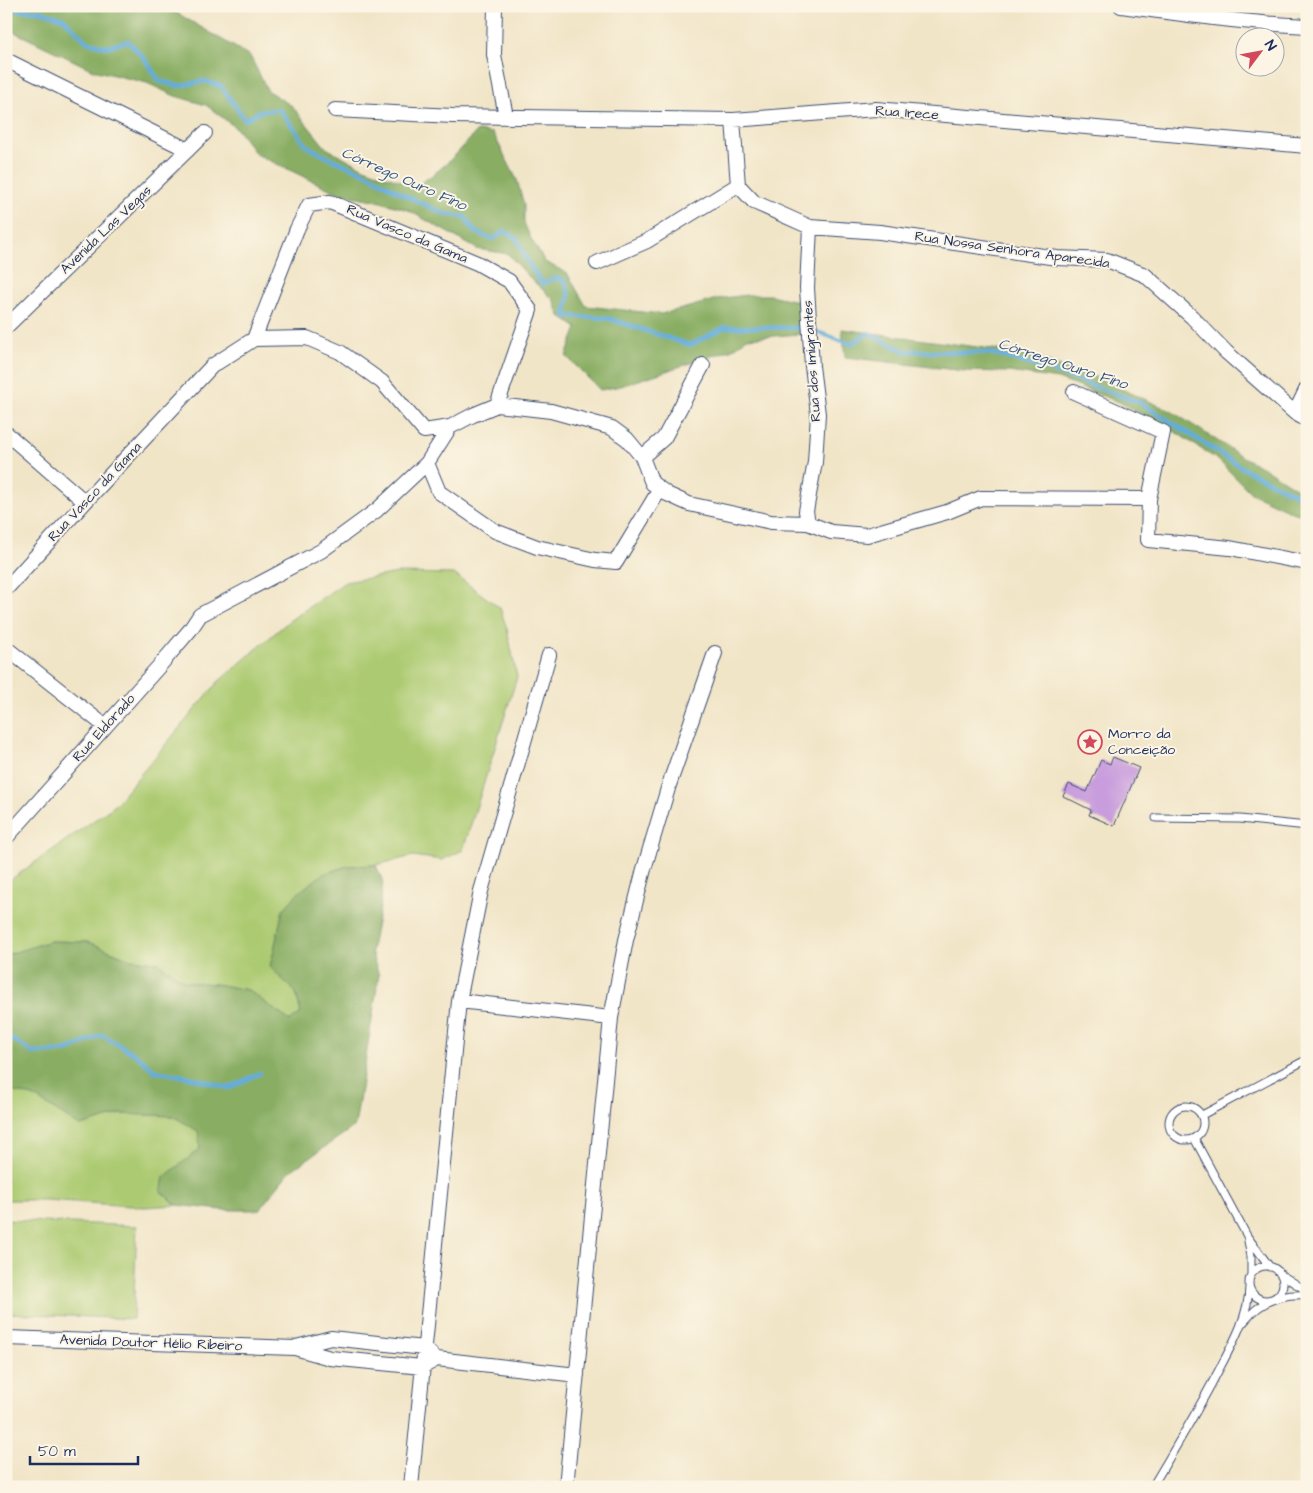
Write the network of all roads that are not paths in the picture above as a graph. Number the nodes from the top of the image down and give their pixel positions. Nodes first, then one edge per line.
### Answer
1 (495, 6) edge
2 (1120, 6) edge
3 (1307, 26) edge
4 (6, 60) edge
5 (335, 110) dead end
6 (506, 116) junction
7 (733, 120) junction
8 (205, 133) dead end
9 (1307, 146) edge
10 (188, 150) junction
11 (738, 185) junction
12 (810, 227) junction
13 (597, 263) dead end
14 (6, 327) edge
15 (254, 339) junction
16 (703, 365) dead end
17 (1307, 388) edge
18 (1074, 392) dead end
19 (497, 405) junction
20 (1301, 416) edge
21 (450, 427) junction
22 (6, 433) edge
23 (642, 457) junction
24 (427, 463) junction
25 (660, 489) junction
26 (1149, 499) junction
27 (85, 502) junction
28 (808, 524) junction
29 (1307, 563) edge
30 (6, 589) edge
31 (6, 648) edge
32 (715, 653) dead end
33 (549, 655) dead end
34 (105, 726) junction
35 (1156, 818) dead end
36 (1307, 826) edge
37 (8, 835) edge
38 (459, 1000) junction
39 (611, 1018) junction
40 (1305, 1060) edge
41 (1202, 1115) junction
42 (1194, 1138) junction
43 (1247, 1236) junction
44 (1270, 1267) junction
45 (1279, 1274) junction
46 (1251, 1275) junction
47 (1249, 1286) junction
48 (1307, 1291) edge
49 (1307, 1295) edge
50 (1271, 1299) junction
51 (1239, 1329) junction
52 (6, 1338) edge
53 (295, 1348) junction
54 (424, 1348) junction
55 (437, 1359) junction
56 (422, 1367) junction
57 (577, 1375) junction
58 (410, 1487) edge
59 (566, 1487) edge
60 (1152, 1487) edge

1 - 6 street
2 - 3 street
4 - 10 street
5 - 6 street, Rua Irece
6 - 7 street, Rua Irece
7 - 9 street, Rua Irece
7 - 11 street
8 - 10 street, Avenida Las Vegas
10 - 14 street, Avenida Las Vegas
11 - 12 street, Rua Nossa Senhora Aparecida
11 - 13 street
12 - 20 street, Rua Nossa Senhora Aparecida
12 - 28 street, Rua dos Imigrantes
15 - 19 street, Rua Vasco da Gama
15 - 21 street
15 - 27 street, Rua Vasco da Gama
16 - 23 street
17 - 20 street
18 - 26 street
19 - 21 street
19 - 23 street
21 - 24 street
22 - 27 street
23 - 25 street
24 - 25 street
24 - 34 street, Rua Eldorado
25 - 28 street
26 - 28 street
26 - 29 street
27 - 30 street, Rua Vasco da Gama
31 - 34 street
32 - 39 street
33 - 38 street
34 - 37 street, Rua Eldorado
35 - 36 lane
38 - 39 street
38 - 54 street
39 - 57 street
40 - 41 lane
41 - 42 lane
41 - 42 lane
42 - 43 lane
43 - 44 lane
43 - 46 lane
44 - 45 lane
44 - 46 lane
45 - 48 lane
45 - 50 lane
46 - 47 lane
47 - 50 lane
47 - 51 lane
49 - 50 lane
50 - 51 lane
51 - 60 lane
52 - 53 street, Avenida Doutor Hélio Ribeiro
53 - 54 street
53 - 56 street
54 - 55 street
54 - 56 street
55 - 56 street
55 - 57 street
56 - 58 street
57 - 59 street

